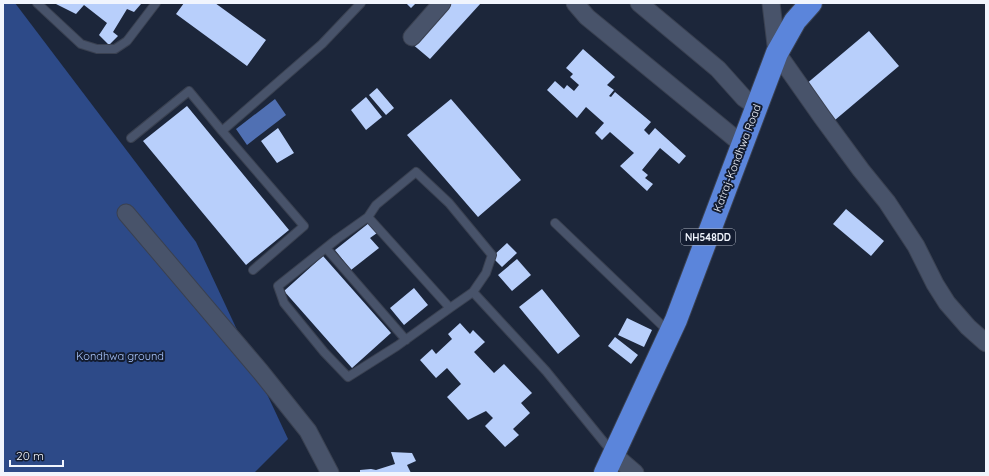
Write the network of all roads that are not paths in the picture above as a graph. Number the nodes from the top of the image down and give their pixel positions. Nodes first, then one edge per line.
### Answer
1 (156, 3) edge
2 (361, 3) edge
3 (442, 3) edge
4 (575, 3) edge
5 (639, 3) edge
6 (771, 3) edge
7 (811, 3) edge
8 (41, 4) edge
9 (412, 37) dead end
10 (777, 53) junction
11 (757, 107) junction
12 (222, 131) junction
13 (131, 138) dead end
14 (743, 145) junction
15 (126, 213) dead end
16 (368, 216) junction
17 (555, 223) dead end
18 (326, 248) junction
19 (253, 270) dead end
20 (473, 292) junction
21 (450, 308) junction
22 (670, 332) junction
23 (406, 340) junction
24 (986, 343) edge
25 (610, 464) edge
26 (330, 473) edge
27 (635, 473) edge

1 - 8 lane
2 - 12 lane
3 - 9 street
4 - 14 street
5 - 11 street
6 - 10 street
7 - 10 highway, Katraj-Kondhwa Road / NH548DD
10 - 11 highway, Katraj-Kondhwa Road / NH548DD
10 - 24 street
11 - 14 highway, Katraj-Kondhwa Road / NH548DD
12 - 13 lane
12 - 19 lane
14 - 22 highway, Katraj-Kondhwa Road / NH548DD
15 - 26 street
16 - 18 lane
16 - 20 lane
16 - 21 lane
17 - 22 lane
18 - 23 lane
18 - 23 lane
20 - 21 lane
20 - 25 lane
21 - 23 lane
22 - 25 highway, Katraj-Kondhwa Road / NH548DD
25 - 27 street

